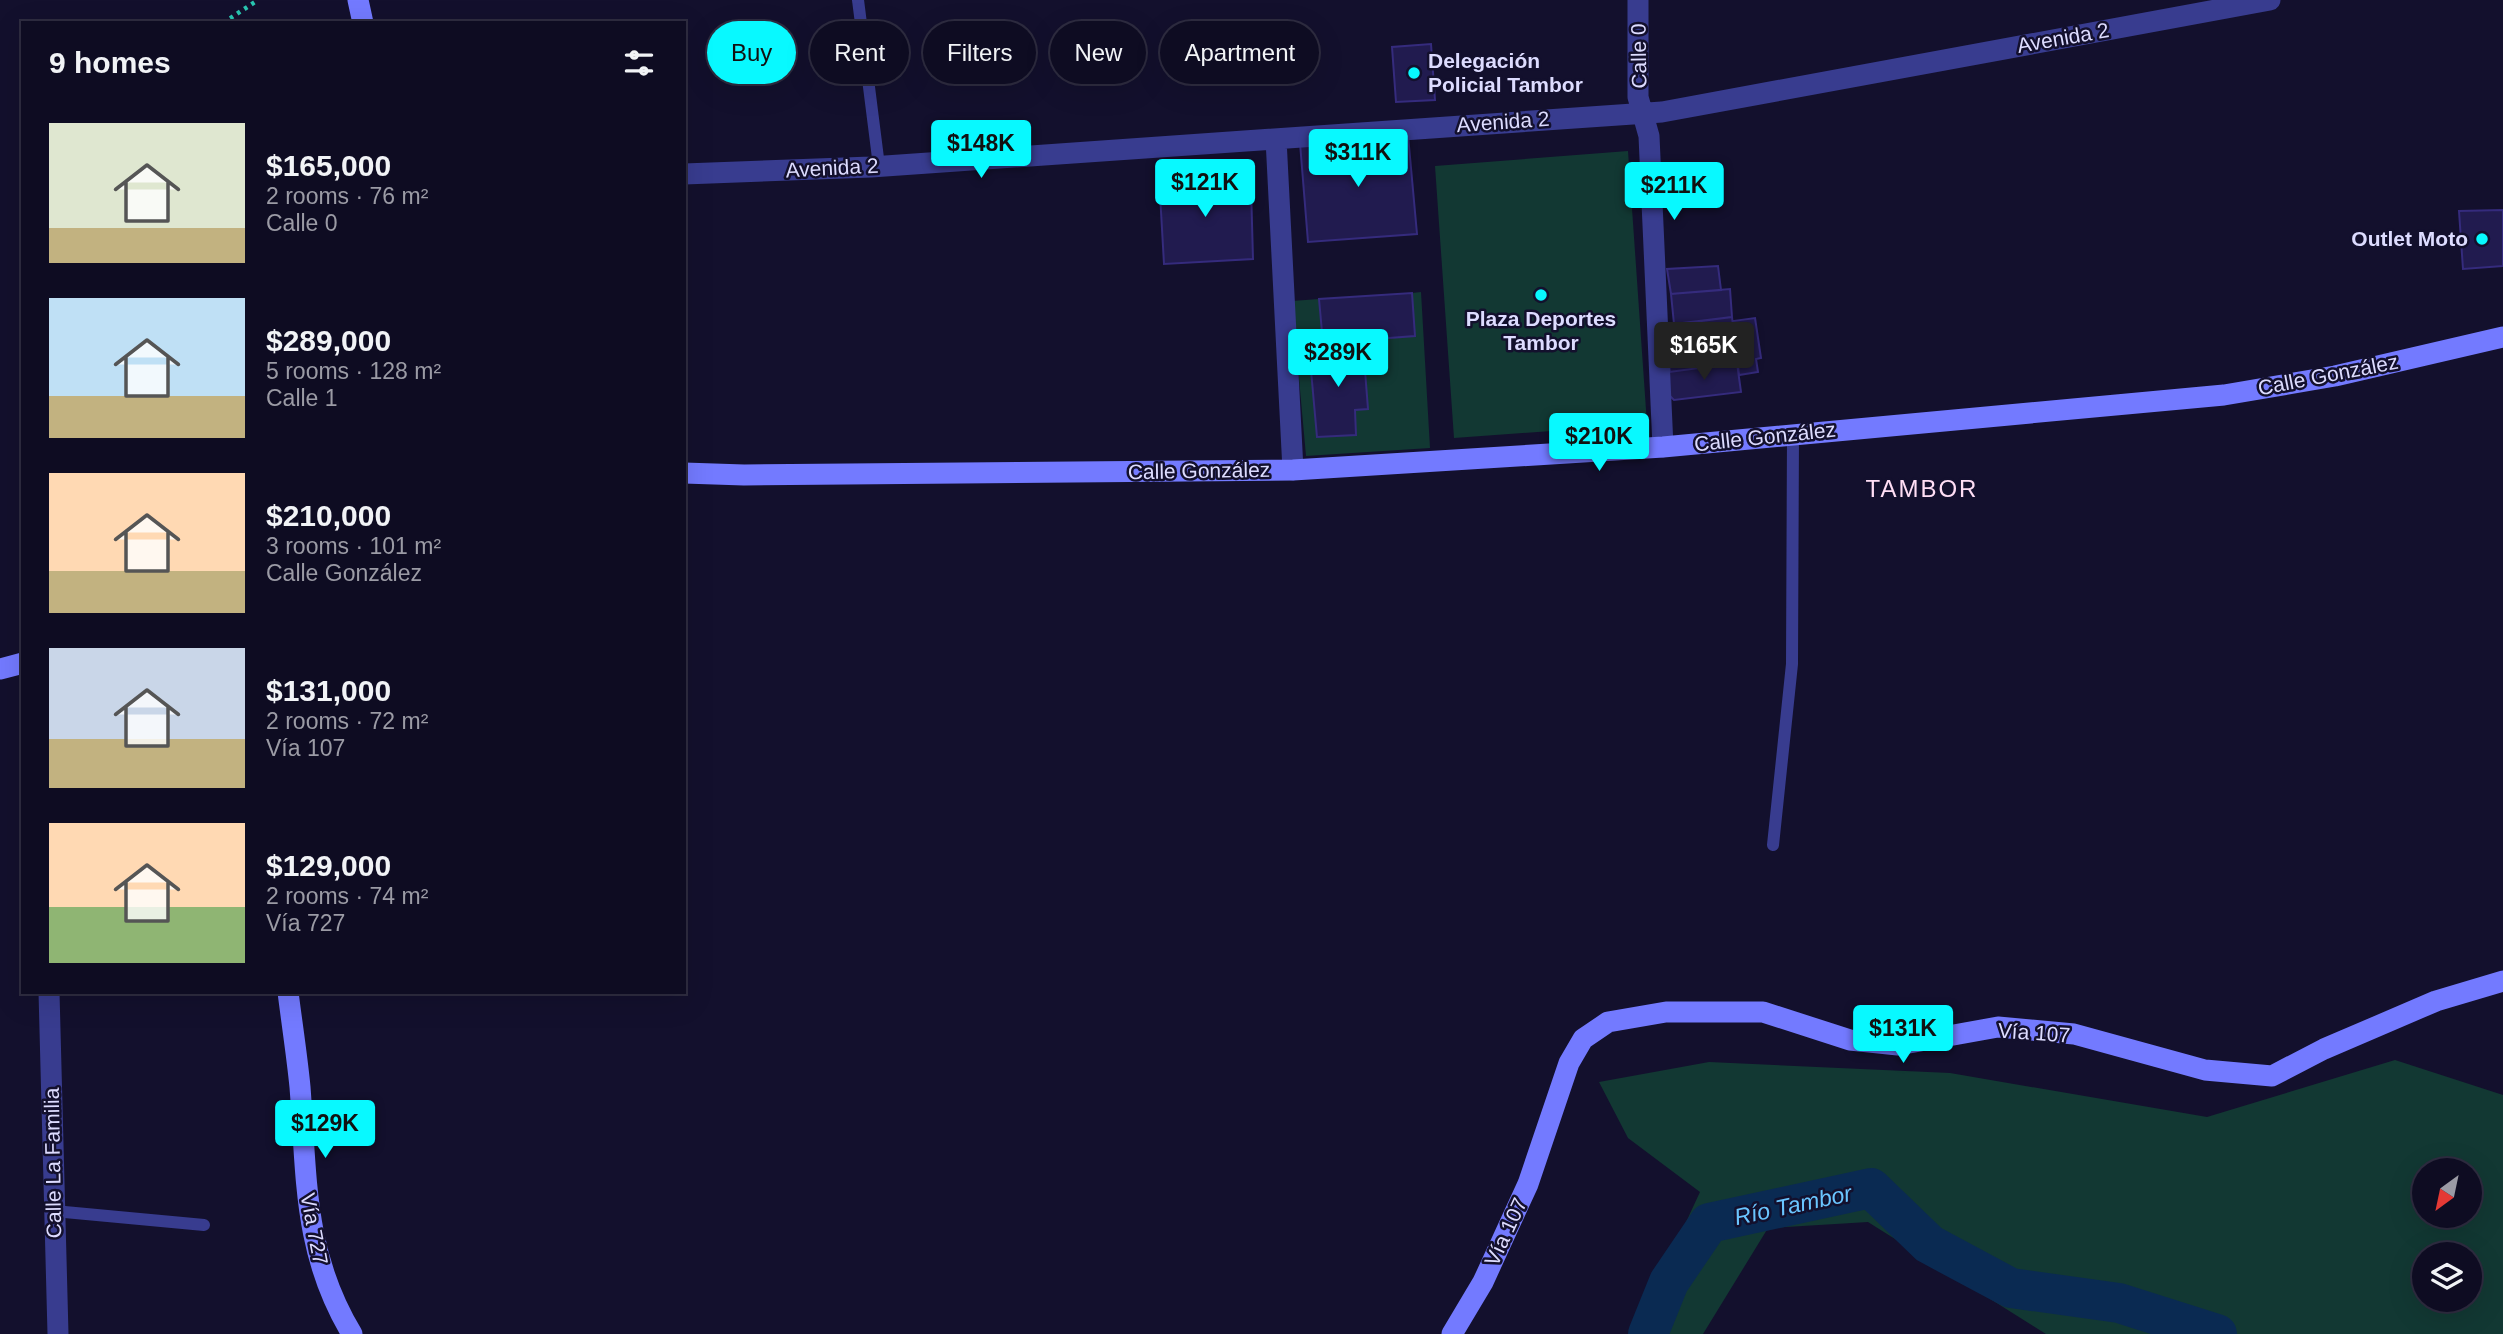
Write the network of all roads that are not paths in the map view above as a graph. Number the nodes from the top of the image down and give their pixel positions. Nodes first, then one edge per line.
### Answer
1 (358, 0) edge
2 (858, 0) edge
3 (1638, 0) edge
4 (2270, 0) edge
5 (363, 21) edge
6 (1644, 113) junction
7 (1276, 139) junction
8 (879, 166) junction
9 (686, 174) edge
10 (2503, 337) edge
11 (1793, 433) junction
12 (1663, 447) junction
13 (1293, 470) junction
14 (686, 472) edge
15 (21, 664) edge
16 (0, 669) edge
17 (1773, 845) dead end
18 (2503, 981) edge
19 (49, 994) edge
20 (288, 994) edge
21 (54, 1211) junction
22 (204, 1225) dead end
23 (58, 1334) edge
24 (352, 1334) edge
25 (1452, 1334) edge

1 - 5 street
2 - 8 lane
3 - 6 street, Calle 0
4 - 6 street, Avenida 2
6 - 7 street, Avenida 2
6 - 12 street, Calle 0
7 - 8 street, Avenida 2
7 - 13 street
8 - 9 street, Avenida 2
10 - 11 street, Calle González
11 - 12 street, Calle González
11 - 17 lane
12 - 13 street, Calle González
13 - 14 street, Calle González
15 - 16 street
18 - 25 street, Vía 107
19 - 21 street, Calle La Familia
20 - 24 street, Vía 727
21 - 22 lane
21 - 23 street, Calle La Familia

